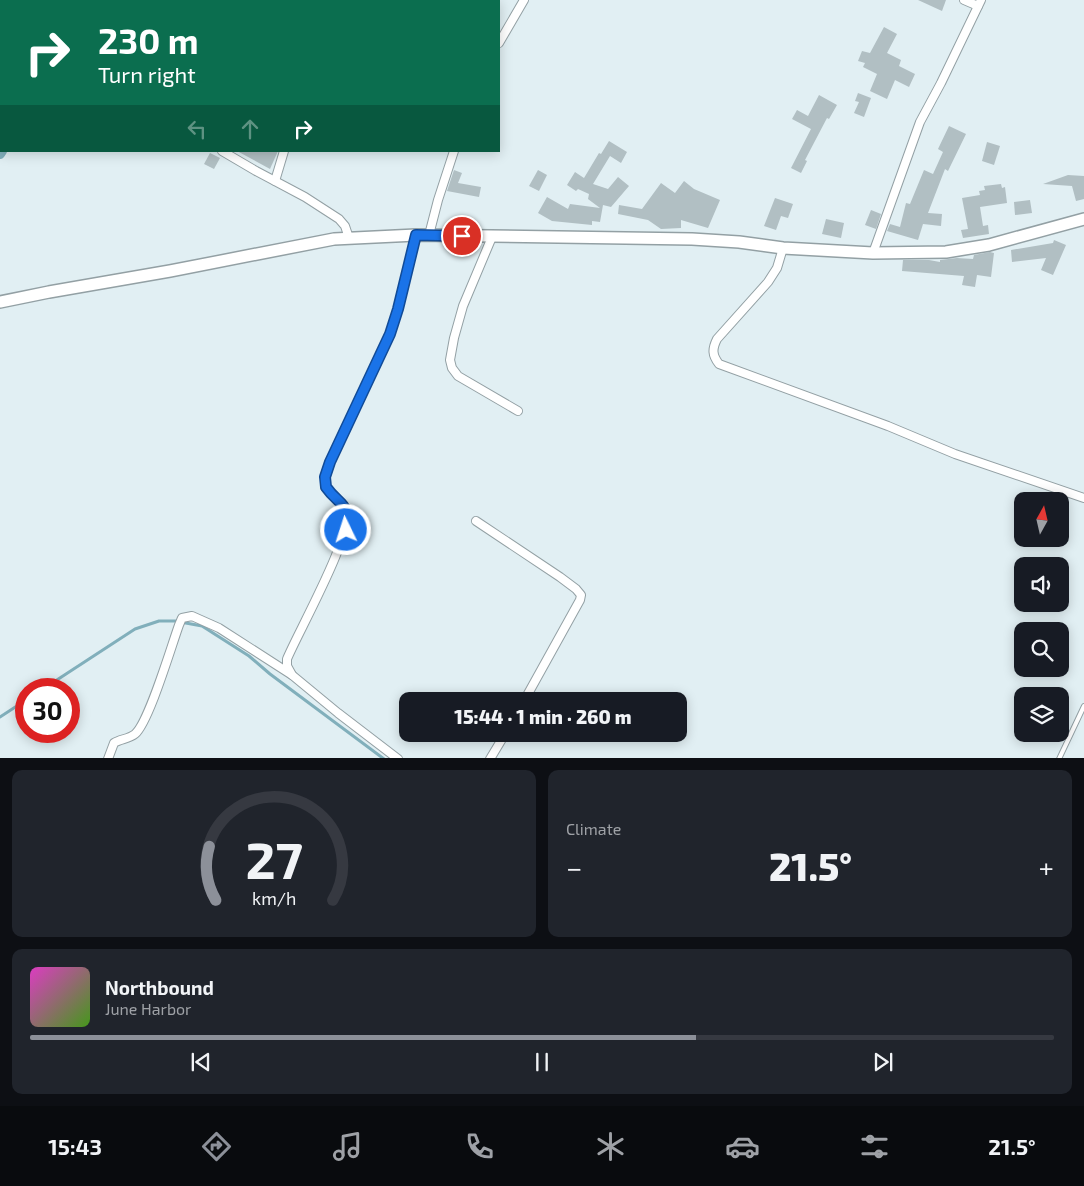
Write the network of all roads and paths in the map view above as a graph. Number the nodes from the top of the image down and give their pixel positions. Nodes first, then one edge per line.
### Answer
1 (524, 0) edge
2 (964, 0) edge
3 (979, 3) edge
4 (500, 41) edge
5 (224, 152) edge
6 (284, 152) edge
7 (454, 152) edge
8 (275, 181) junction
9 (1084, 219) edge
10 (416, 235) junction
11 (429, 236) junction
12 (492, 237) junction
13 (348, 238) junction
14 (783, 248) junction
15 (873, 253) junction
16 (0, 302) edge
17 (518, 411) dead end
18 (1084, 498) edge
19 (476, 521) dead end
20 (292, 675) junction
21 (529, 692) edge
22 (1084, 706) edge
23 (500, 742) edge
24 (108, 758) edge
25 (398, 758) edge
26 (490, 758) edge
27 (1059, 758) edge

1 - 4 street
2 - 3 street
3 - 15 street
5 - 8 street
6 - 8 street
7 - 11 street
8 - 13 street
9 - 15 main road
10 - 11 main road
10 - 13 main road
10 - 20 street
11 - 12 main road
12 - 14 main road
12 - 17 street
13 - 16 main road
14 - 15 main road
14 - 18 street
19 - 21 street
20 - 24 street
20 - 25 street
22 - 27 lane
23 - 26 street

